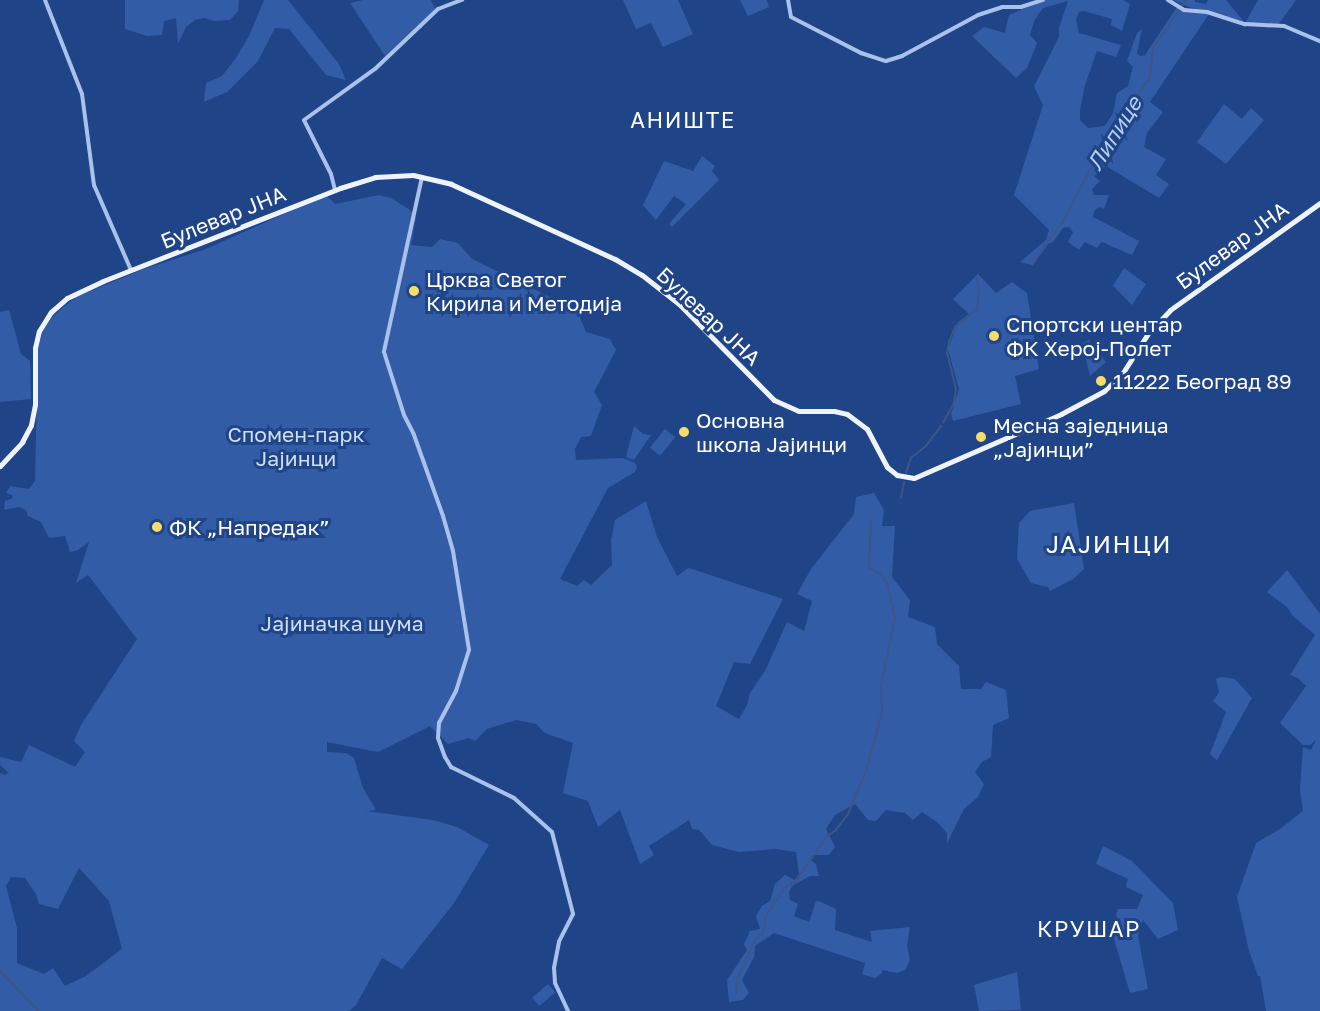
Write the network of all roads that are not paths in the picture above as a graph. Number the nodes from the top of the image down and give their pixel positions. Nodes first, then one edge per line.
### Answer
1 (45, 0) edge
2 (462, 0) edge
3 (788, 0) edge
4 (1043, 0) edge
5 (1168, 0) edge
6 (1320, 41) edge
7 (422, 177) junction
8 (337, 189) junction
9 (1320, 202) edge
10 (131, 271) junction
11 (0, 466) edge
12 (568, 1011) edge

1 - 10 street
2 - 8 street
3 - 4 street
5 - 6 street
7 - 8 main road, Булевар ЈНА
7 - 9 main road, Булевар ЈНА
7 - 12 street
8 - 10 main road, Булевар ЈНА
10 - 11 main road, Булевар ЈНА

